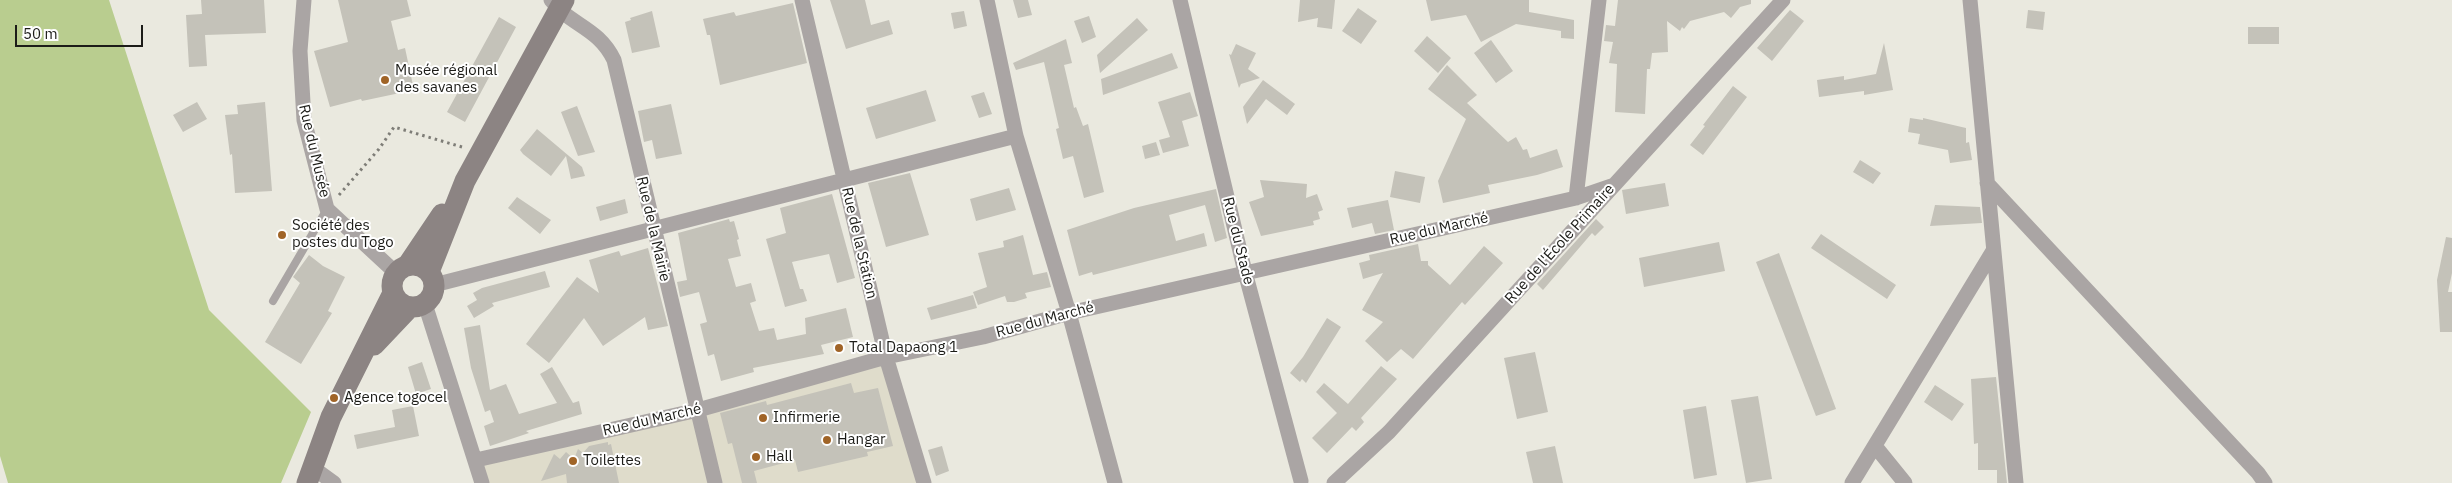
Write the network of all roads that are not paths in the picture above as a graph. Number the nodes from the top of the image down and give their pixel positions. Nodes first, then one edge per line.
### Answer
1 (304, 0) edge
2 (802, 0) edge
3 (986, 0) edge
4 (1180, 0) edge
5 (1599, 0) edge
6 (1783, 0) edge
7 (1970, 0) edge
8 (558, 3) edge
9 (1016, 136) junction
10 (844, 179) junction
11 (465, 181) junction
12 (1988, 182) junction
13 (1614, 185) junction
14 (1576, 198) junction
15 (327, 209) junction
16 (652, 228) junction
17 (1993, 250) junction
18 (1245, 272) junction
19 (398, 277) junction
20 (424, 292) junction
21 (273, 301) dead end
22 (1068, 312) junction
23 (886, 357) junction
24 (358, 362) junction
25 (698, 410) junction
26 (1875, 446) junction
27 (476, 460) junction
28 (310, 475) edge
29 (1304, 482) edge
30 (334, 483) edge
31 (482, 483) edge
32 (715, 483) edge
33 (924, 483) edge
34 (1115, 483) edge
35 (1334, 483) edge
36 (1852, 483) edge
37 (1905, 483) edge
38 (2016, 483) edge
39 (2265, 483) edge

1 - 15 street, Rue du Musée
2 - 10 street, Rue de la Station
3 - 9 street
4 - 18 street, Rue du Stade
5 - 14 street
6 - 13 street, Rue de l'École Primaire
7 - 12 street
8 - 11 main road
8 - 16 street, Rue de la Mairie
9 - 10 street
9 - 22 street
10 - 16 street
10 - 23 street, Rue de la Station
11 - 19 main road
11 - 20 main road
12 - 17 street
12 - 39 street
13 - 14 street, Rue du Marché
13 - 35 street, Rue de l'École Primaire
14 - 18 street, Rue du Marché
15 - 19 street, Rue du Musée
15 - 21 lane
16 - 20 street
16 - 25 street, Rue de la Mairie
17 - 26 street
17 - 38 street
18 - 22 street, Rue du Marché
18 - 29 street, Rue du Stade
19 - 20 main road
19 - 20 main road
19 - 24 main road
20 - 24 main road
20 - 27 street
22 - 23 street, Rue du Marché
22 - 34 street
23 - 25 street, Rue du Marché
23 - 33 street, Rue de la Station
24 - 28 main road
25 - 27 street, Rue du Marché
25 - 32 street, Rue de la Mairie
26 - 36 street
26 - 37 street
27 - 31 street
28 - 30 street

